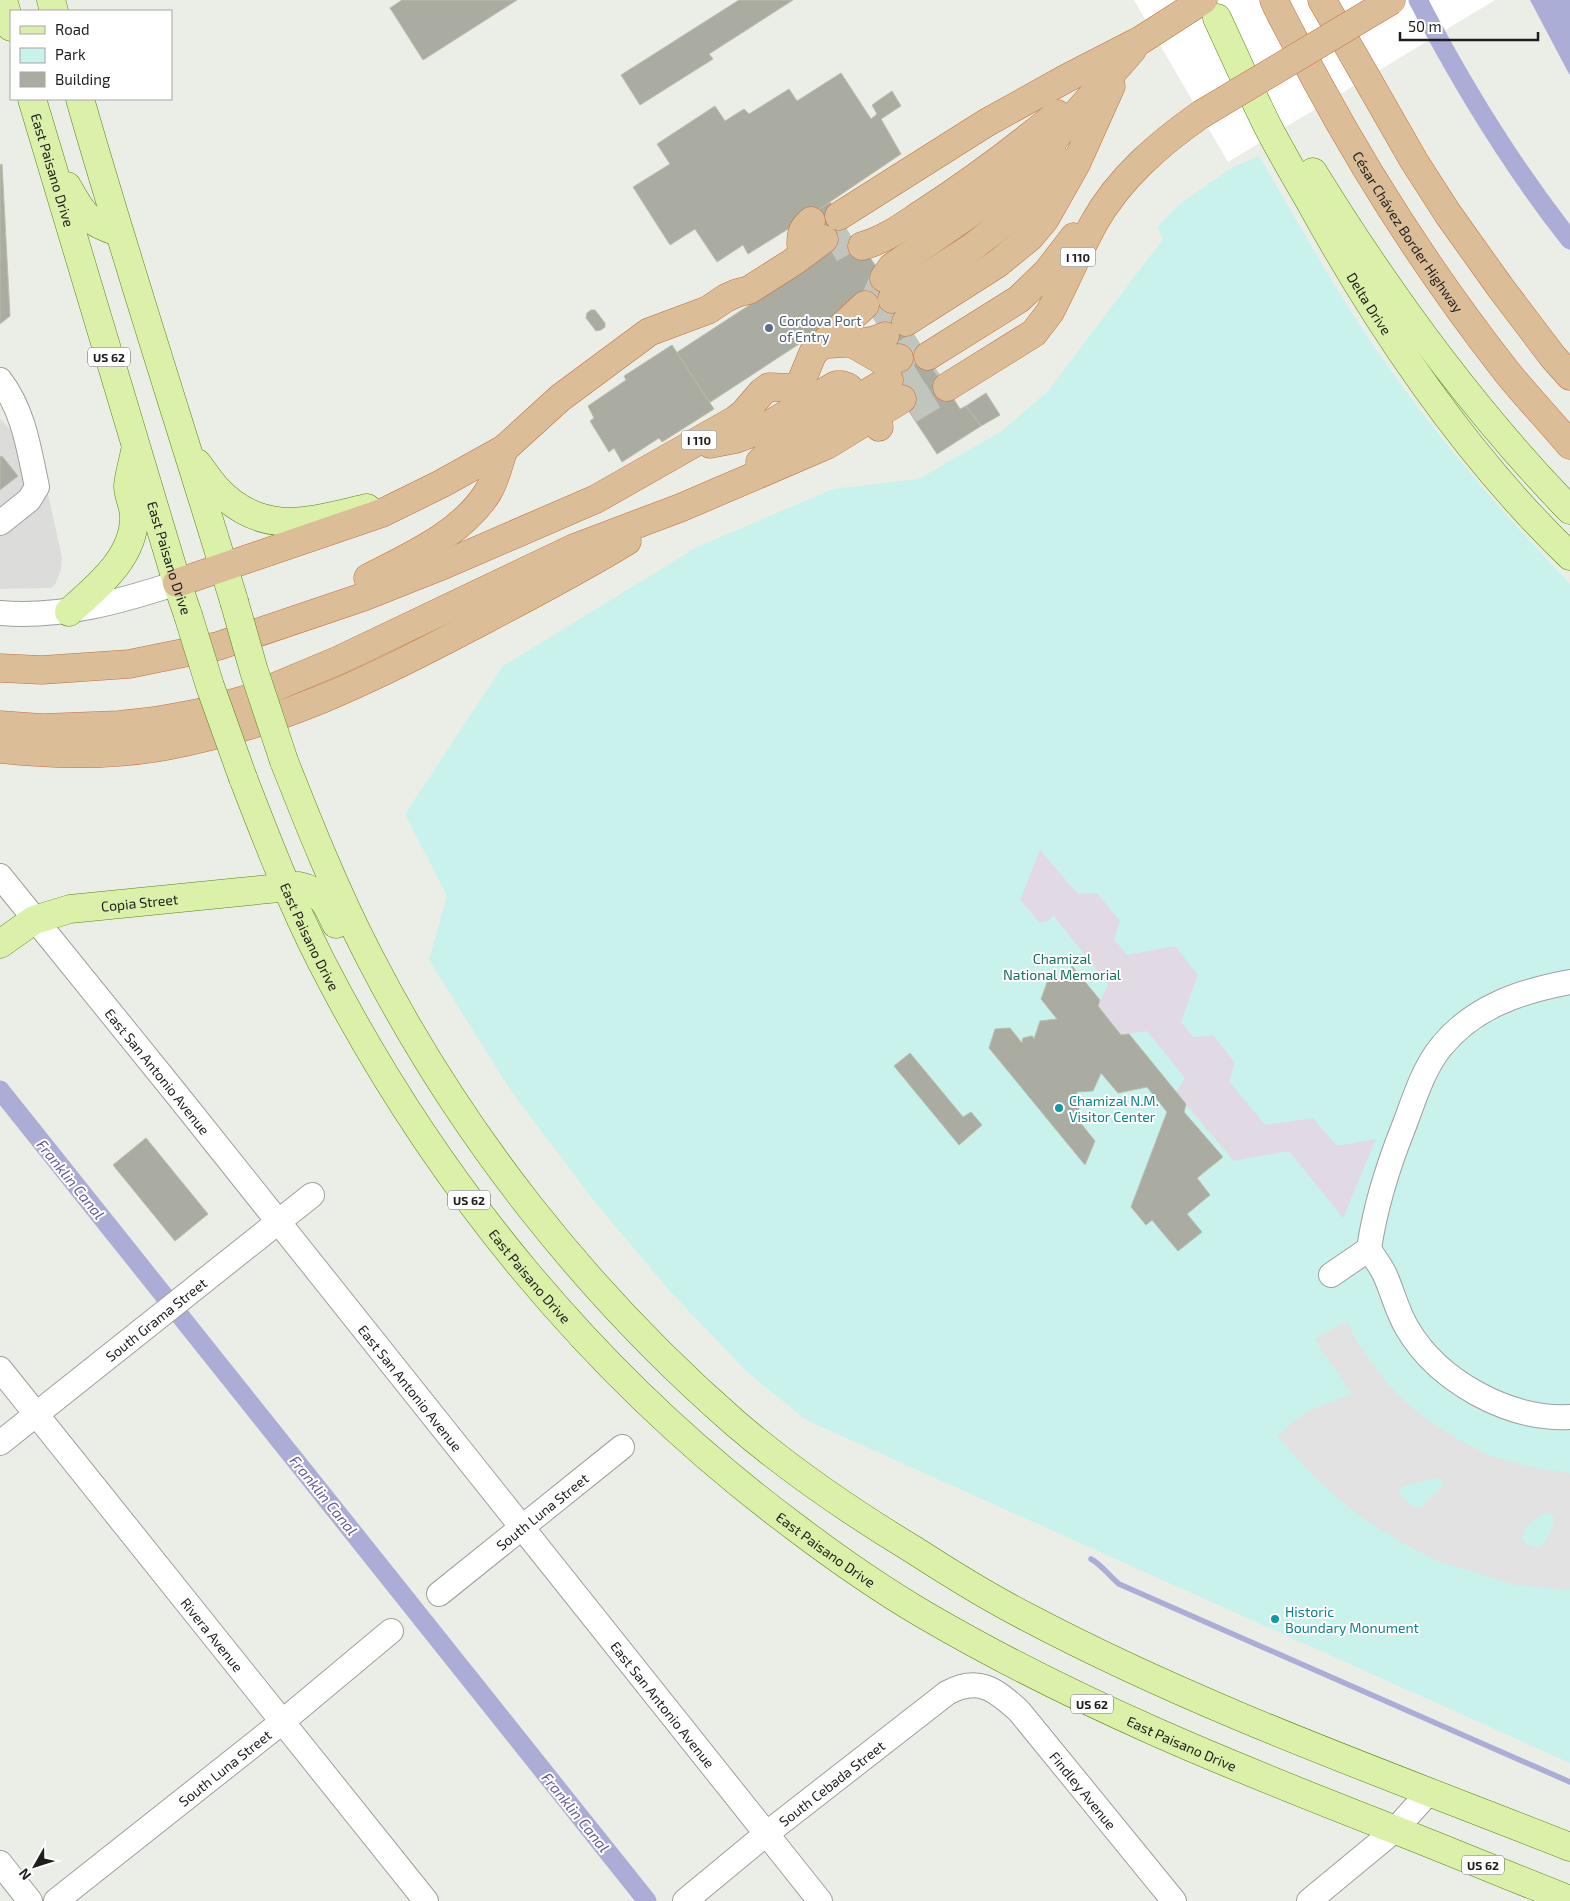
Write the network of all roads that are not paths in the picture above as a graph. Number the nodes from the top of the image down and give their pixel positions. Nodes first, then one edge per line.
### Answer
1 (3, 0) edge
2 (1274, 0) edge
3 (1322, 0) edge
4 (1334, 0) edge
5 (1392, 0) edge
6 (1209, 6) edge
7 (10, 24) edge
8 (1147, 36) junction
9 (1121, 64) junction
10 (1368, 79) junction
11 (1072, 88) junction
12 (32, 100) edge
13 (80, 100) edge
14 (1102, 108) junction
15 (49, 157) junction
16 (1116, 191) junction
17 (1094, 222) junction
18 (118, 232) junction
19 (828, 234) junction
20 (895, 343) junction
21 (1570, 376) edge
22 (0, 380) edge
23 (868, 412) junction
24 (136, 445) junction
25 (1570, 445) edge
26 (504, 448) junction
27 (189, 451) junction
28 (681, 451) junction
29 (735, 483) junction
30 (410, 498) junction
31 (680, 508) junction
32 (1570, 510) edge
33 (0, 523) edge
34 (1570, 556) edge
35 (223, 567) junction
36 (177, 583) junction
37 (69, 612) junction
38 (0, 613) edge
39 (299, 618) junction
40 (0, 668) edge
41 (0, 725) edge
42 (0, 749) edge
43 (0, 876) edge
44 (286, 887) junction
45 (34, 920) junction
46 (0, 944) edge
47 (370, 958) junction
48 (1570, 982) edge
49 (312, 1195) dead end
50 (278, 1222) junction
51 (1369, 1250) junction
52 (1331, 1275) dead end
53 (0, 1369) edge
54 (36, 1414) junction
55 (1570, 1418) edge
56 (0, 1443) edge
57 (622, 1447) dead end
58 (522, 1527) junction
59 (439, 1594) dead end
60 (391, 1631) dead end
61 (985, 1687) joint
62 (282, 1722) junction
63 (1429, 1792) junction
64 (1395, 1830) junction
65 (766, 1834) junction
66 (1570, 1847) edge
67 (0, 1864) edge
68 (1527, 1892) edge
69 (1570, 1900) edge
70 (30, 1901) edge
71 (56, 1901) edge
72 (426, 1901) edge
73 (684, 1901) edge
74 (820, 1901) edge
75 (1174, 1901) edge
76 (1309, 1901) edge

1 - 7 main road
2 - 25 highway, César Chávez Border Highway
3 - 10 highway
4 - 10 highway
5 - 16 highway, I 110, bridge
6 - 8 highway
6 - 32 main road, Delta Drive
6 - 34 main road, Delta Drive
8 - 9 highway, I 110
8 - 11 highway
9 - 11 highway
9 - 14 highway, I 110
9 - 20 highway, I 110
9 - 20 highway, I 110
10 - 21 highway
11 - 19 highway
11 - 19 highway
12 - 15 main road, East Paisano Drive / US 62
13 - 18 main road
14 - 20 highway, I 110
14 - 20 highway, I 110
15 - 18 main road
15 - 24 main road, East Paisano Drive / US 62
16 - 17 highway, I 110
16 - 20 highway, I 110
17 - 20 highway, I 110
17 - 20 highway, I 110
18 - 27 main road
19 - 26 highway
20 - 23 highway, I 110
20 - 23 highway, I 110
20 - 28 highway, I 110
22 - 33 street
23 - 28 highway
23 - 29 highway, I 110
23 - 29 highway, I 110
24 - 36 main road, East Paisano Drive / US 62
24 - 37 main road
26 - 30 highway
26 - 39 highway
27 - 30 main road
27 - 35 main road
28 - 39 highway, I 110
29 - 31 highway
30 - 35 highway
31 - 41 highway
31 - 42 highway
35 - 36 highway
35 - 47 main road, bridge
36 - 37 street
36 - 44 main road, East Paisano Drive / US 62, bridge
37 - 38 street
39 - 40 highway
43 - 45 street, East San Antonio Avenue
44 - 45 main road, Copia Street
44 - 47 main road, Copia Street
44 - 64 main road, East Paisano Drive / US 62
45 - 46 main road, Copia Street
45 - 50 street, East San Antonio Avenue
47 - 63 main road
48 - 51 street
49 - 50 street, South Grama Street
50 - 54 street, South Grama Street
50 - 58 street, East San Antonio Avenue
51 - 52 street
51 - 55 street
53 - 54 street, Rivera Avenue
54 - 56 street, South Grama Street
54 - 62 street, Rivera Avenue
57 - 58 street, South Luna Street
58 - 59 street, South Luna Street
58 - 65 street, East San Antonio Avenue
60 - 62 street, South Luna Street
61 - 65 street, South Cebada Street
61 - 75 street, Findley Avenue
62 - 71 street, South Luna Street
62 - 72 street, Rivera Avenue
63 - 64 street
63 - 66 main road
64 - 68 main road, East Paisano Drive / US 62
64 - 76 street
65 - 73 street, South Cebada Street
65 - 74 street, East San Antonio Avenue
67 - 70 street
68 - 69 main road, East Paisano Drive / US 62

